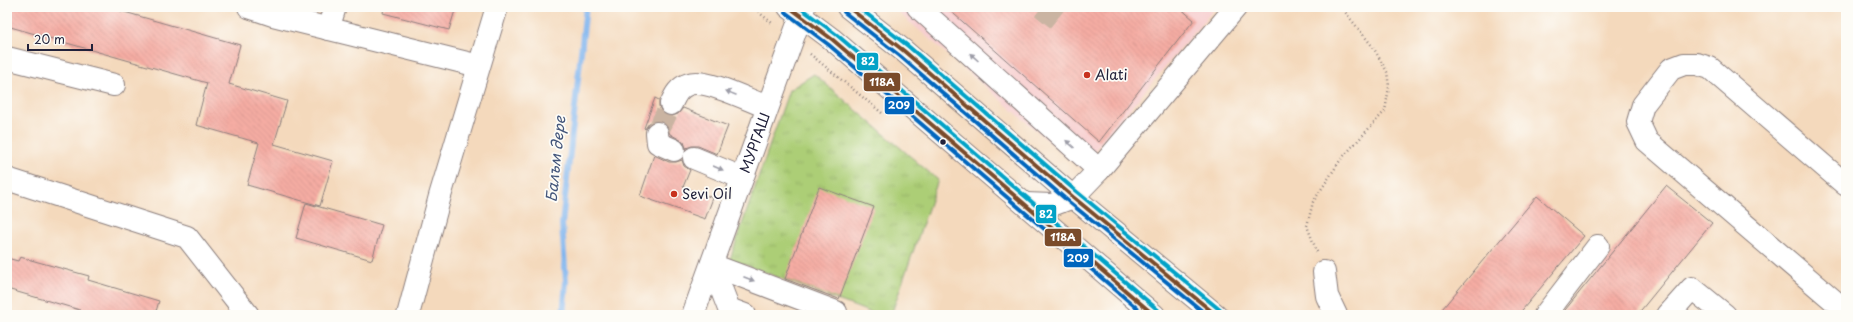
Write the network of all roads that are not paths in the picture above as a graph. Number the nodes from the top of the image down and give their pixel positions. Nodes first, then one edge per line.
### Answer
1 (249, 7) edge
2 (335, 7) edge
3 (497, 7) edge
4 (848, 7) edge
5 (918, 7) edge
6 (1236, 7) edge
7 (798, 10) edge
8 (328, 29) junction
9 (7, 58) edge
10 (479, 66) junction
11 (114, 85) dead end
12 (671, 104) tunnel mouth
13 (767, 107) junction
14 (657, 133) dead end
15 (674, 150) dead end
16 (694, 158) dead end
17 (1099, 170) junction
18 (742, 178) junction
19 (7, 179) edge
20 (1846, 185) edge
21 (1073, 197) junction
22 (1026, 204) junction
23 (1598, 246) dead end
24 (712, 265) junction
25 (1324, 272) road end
26 (1846, 311) edge
27 (248, 315) edge
28 (408, 315) edge
29 (693, 315) edge
30 (745, 315) edge
31 (834, 315) edge
32 (1154, 315) edge
33 (1216, 315) edge
34 (1336, 315) edge
35 (1546, 315) edge
36 (1668, 315) edge
37 (1724, 315) edge

1 - 8 street
2 - 8 street
3 - 10 street
4 - 21 street
17 -> 5 street
6 - 17 street
7 - 13 street, МУРГАШ
7 - 22 street
8 - 10 street
9 - 11 street
10 - 28 street
13 -> 12 street
13 - 18 street, МУРГАШ
14 - 15 street
16 -> 18 street
17 - 21 street
18 - 24 street, МУРГАШ
19 - 27 street
20 - 26 street
21 - 22 street
21 - 33 street
22 - 32 street
23 - 35 street
24 - 29 street, МУРГАШ
24 - 30 street
24 -> 31 street
25 - 34 street
36 - 37 street

